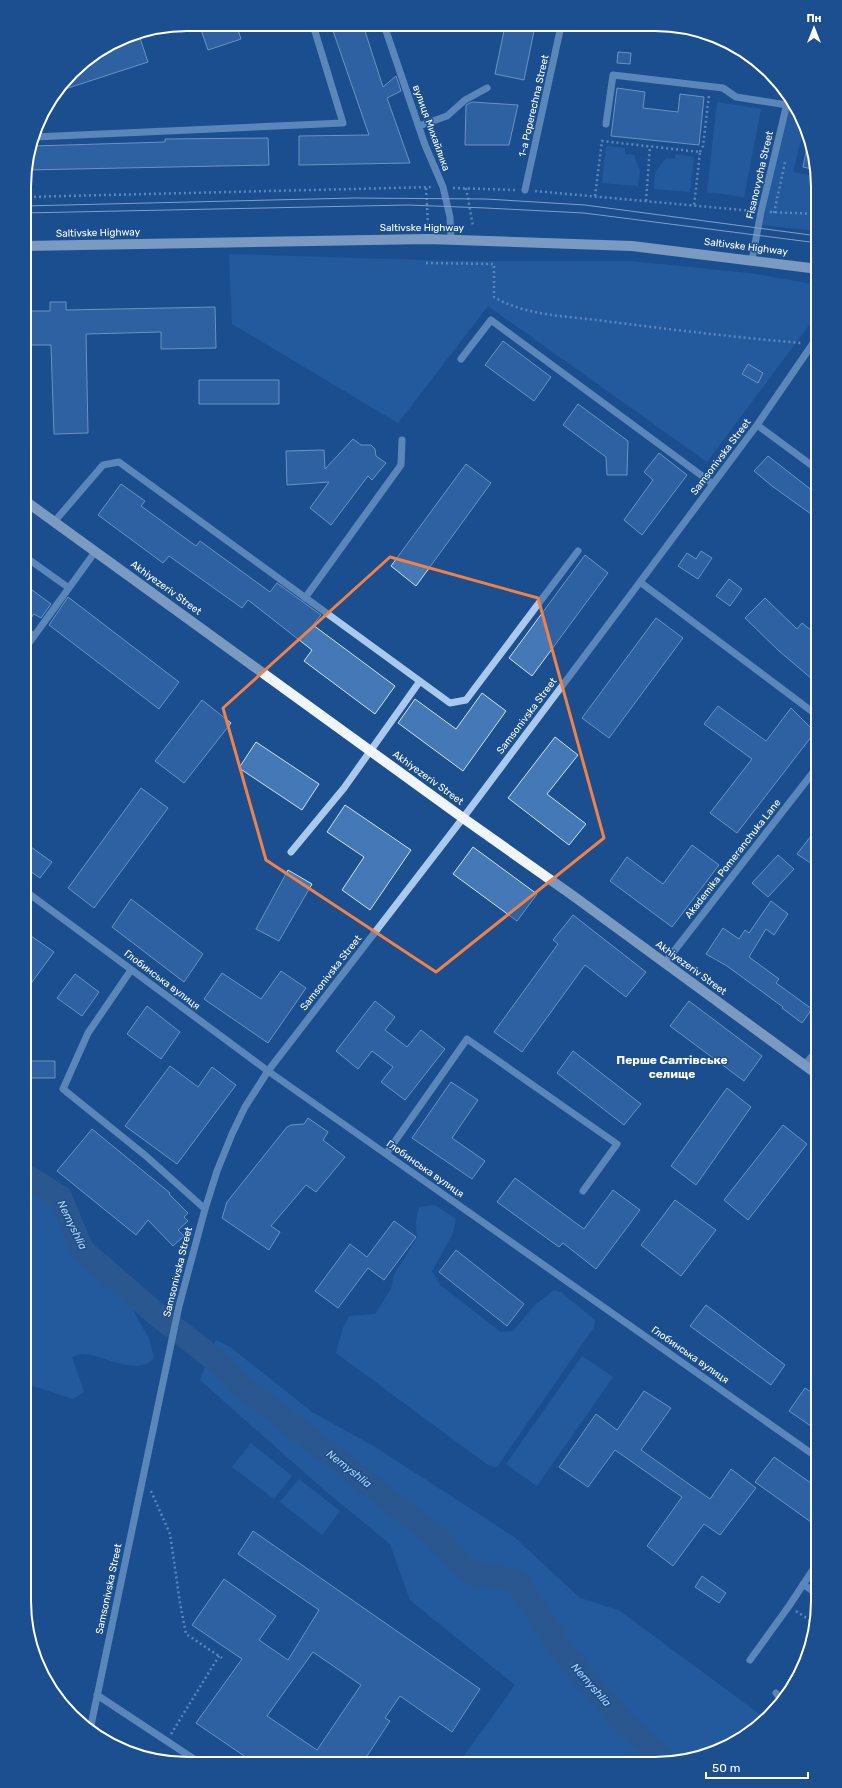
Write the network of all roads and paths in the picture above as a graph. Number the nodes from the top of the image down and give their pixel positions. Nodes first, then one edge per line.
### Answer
1 (315, 31) edge
2 (386, 31) edge
3 (561, 31) edge
4 (710, 87) junction
5 (487, 88) dead end
6 (787, 105) joint
7 (606, 124) dead end
8 (418, 126) junction
9 (39, 137) edge
10 (650, 146) junction
11 (700, 152) junction
12 (442, 187) junction
13 (426, 188) junction
14 (466, 188) junction
15 (525, 190) junction
16 (596, 196) junction
17 (31, 197) edge
18 (646, 201) junction
19 (694, 206) junction
20 (761, 212) junction
21 (811, 214) edge
22 (428, 224) dead end
23 (473, 226) dead end
24 (451, 239) junction
25 (31, 246) edge
26 (752, 260) junction
27 (426, 263) dead end
28 (811, 268) edge
29 (811, 344) edge
30 (811, 347) edge
31 (460, 359) dead end
32 (758, 425) junction
33 (402, 440) dead end
34 (811, 465) edge
35 (713, 484) junction
36 (31, 505) edge
37 (54, 522) junction
38 (578, 551) dead end
39 (95, 552) junction
40 (31, 561) edge
41 (640, 582) junction
42 (69, 588) junction
43 (305, 598) junction
44 (31, 634) edge
45 (34, 636) junction
46 (31, 640) edge
47 (420, 681) junction
48 (811, 711) edge
49 (371, 751) junction
50 (811, 775) edge
51 (463, 818) junction
52 (291, 852) dead end
53 (31, 895) edge
54 (664, 964) junction
55 (131, 970) junction
56 (811, 1058) edge
57 (804, 1066) junction
58 (811, 1070) edge
59 (268, 1071) junction
60 (386, 1154) junction
61 (583, 1191) dead end
62 (205, 1209) junction
63 (811, 1453) edge
64 (143, 1474) junction
65 (811, 1572) edge
66 (803, 1584) junction
67 (811, 1590) edge
68 (789, 1606) junction
69 (810, 1620) edge
70 (219, 1656) junction
71 (222, 1658) dead end
72 (750, 1660) dead end
73 (776, 1693) dead end
74 (97, 1695) junction
75 (779, 1696) edge
76 (91, 1724) edge
77 (167, 1741) junction
78 (191, 1757) edge

1 - 9 street
2 - 8 street, вулиця Михайлика
3 - 15 street, 1-a Poperechna Street
4 - 6 street
4 - 7 street
4 - 11 path
5 - 8 street
6 - 20 street, Fisanovycha Street
8 - 12 street, вулиця Михайлика
10 - 11 path
10 - 16 path
10 - 18 path
11 - 19 path
12 - 13 path
12 - 14 path
12 - 24 street, вулиця Михайлика
13 - 17 path
13 - 22 path
14 - 15 path
14 - 23 path
15 - 16 path
16 - 18 path
18 - 19 path
19 - 20 path
20 - 21 path
20 - 26 street, Fisanovycha Street
24 - 25 main road, Saltivske Highway
24 - 26 main road, Saltivske Highway
26 - 28 main road, Saltivske Highway
27 - 29 path
30 - 32 street, Samsonivska Street
31 - 35 street
32 - 34 street
32 - 35 street, Samsonivska Street
33 - 43 street
35 - 41 street, Samsonivska Street
36 - 37 main road, Akhiyezeriv Street
37 - 39 main road, Akhiyezeriv Street
37 - 43 street
38 - 47 street
39 - 42 street
39 - 49 main road, Akhiyezeriv Street
40 - 42 street
41 - 48 street
41 - 51 street, Samsonivska Street
42 - 45 street
43 - 47 street
44 - 45 street
45 - 46 street
47 - 49 street
49 - 51 main road, Akhiyezeriv Street
49 - 52 street
50 - 54 street, Akademika Pomeranchuka Lane
51 - 54 main road, Akhiyezeriv Street
51 - 59 street, Samsonivska Street
53 - 55 street, Глобинська вулиця
54 - 57 main road, Akhiyezeriv Street
55 - 59 street, Глобинська вулиця
55 - 62 street
56 - 57 street
57 - 58 main road, Akhiyezeriv Street
59 - 60 street, Глобинська вулиця
59 - 62 street, Samsonivska Street
60 - 61 street
60 - 63 street, Глобинська вулиця
62 - 64 street, Samsonivska Street
64 - 70 path
64 - 74 street, Samsonivska Street
65 - 66 street
66 - 67 street
66 - 68 street
68 - 69 path
68 - 72 street
70 - 71 path
70 - 77 path
73 - 75 street
74 - 76 street, Samsonivska Street
74 - 77 street
77 - 78 street

